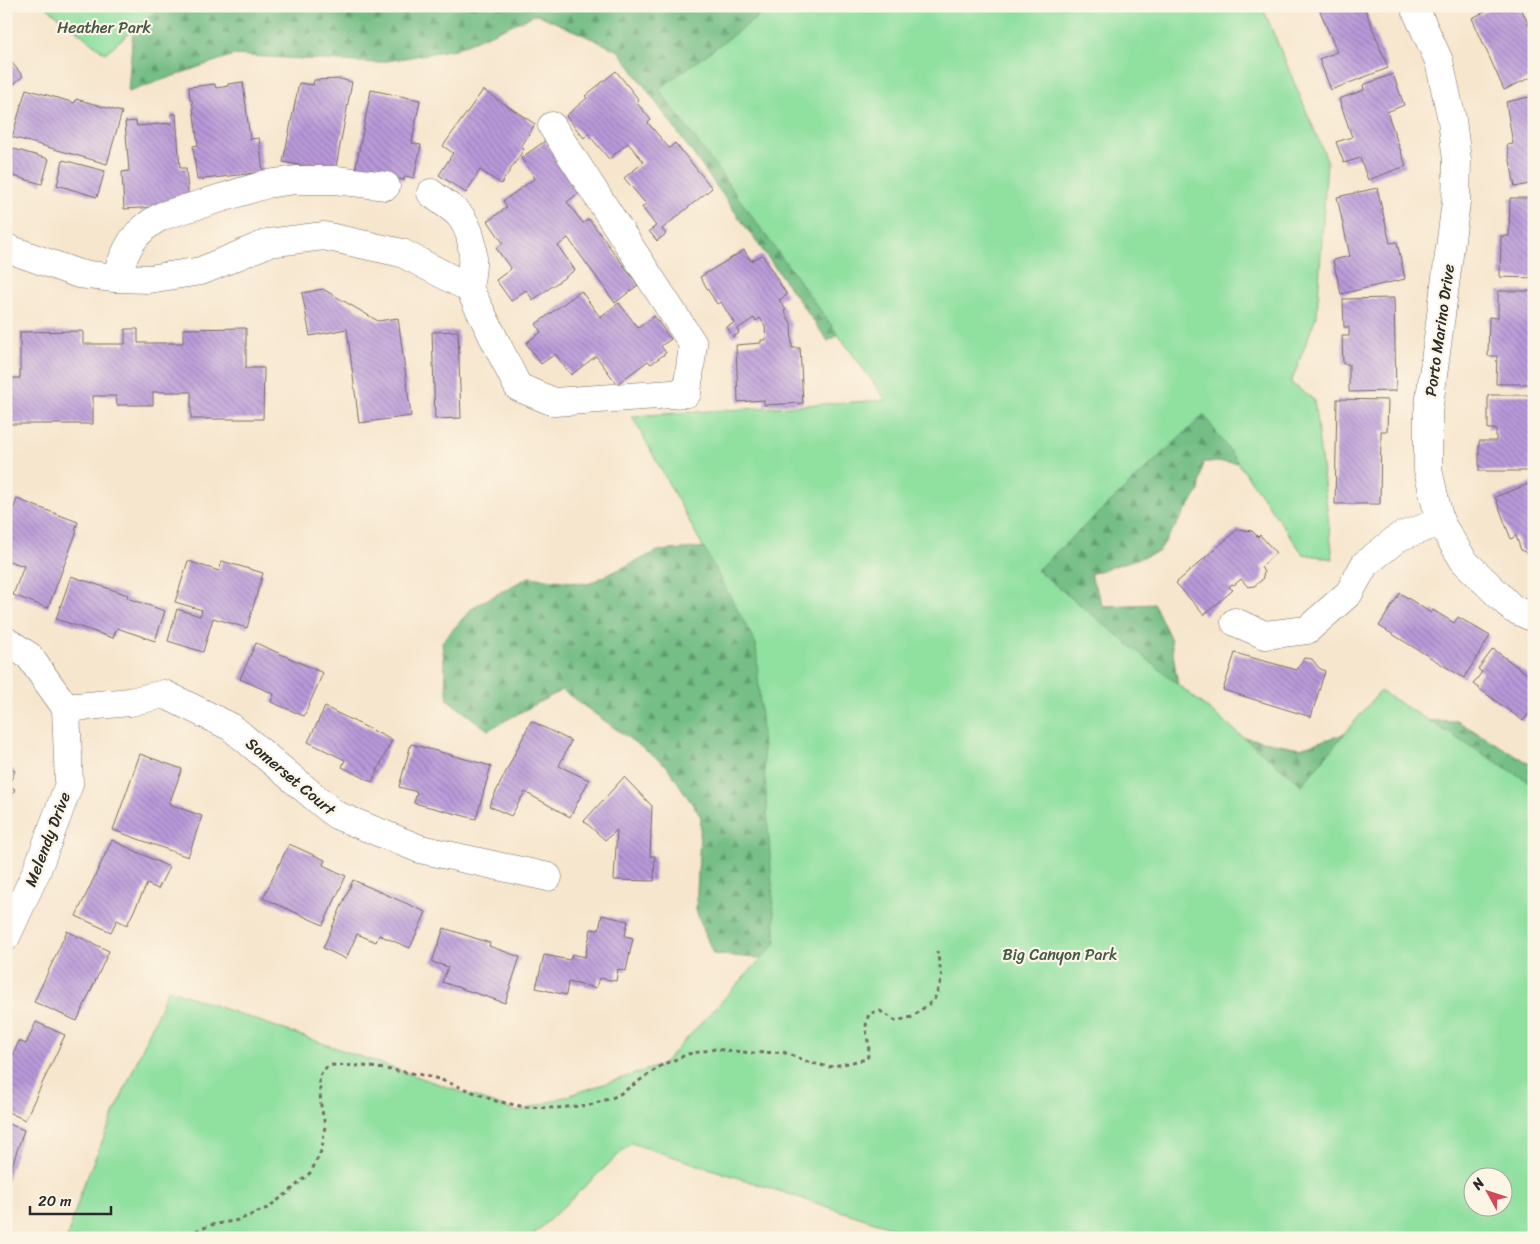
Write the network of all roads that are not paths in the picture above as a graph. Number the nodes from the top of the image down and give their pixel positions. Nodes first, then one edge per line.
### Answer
1 (1414, 6) edge
2 (552, 126) dead end
3 (386, 186) dead end
4 (430, 193) dead end
5 (6, 248) edge
6 (115, 278) junction
7 (469, 288) junction
8 (1440, 522) junction
9 (1534, 618) edge
10 (1235, 622) dead end
11 (6, 641) edge
12 (66, 708) junction
13 (548, 877) dead end
14 (6, 937) edge

1 - 8 street, Porto Marino Drive
2 - 7 street
3 - 6 street
4 - 7 street
5 - 6 street
6 - 7 street
8 - 9 street, Porto Marino Drive
8 - 10 street
11 - 12 street
12 - 13 street, Somerset Court
12 - 14 street, Melendy Drive

